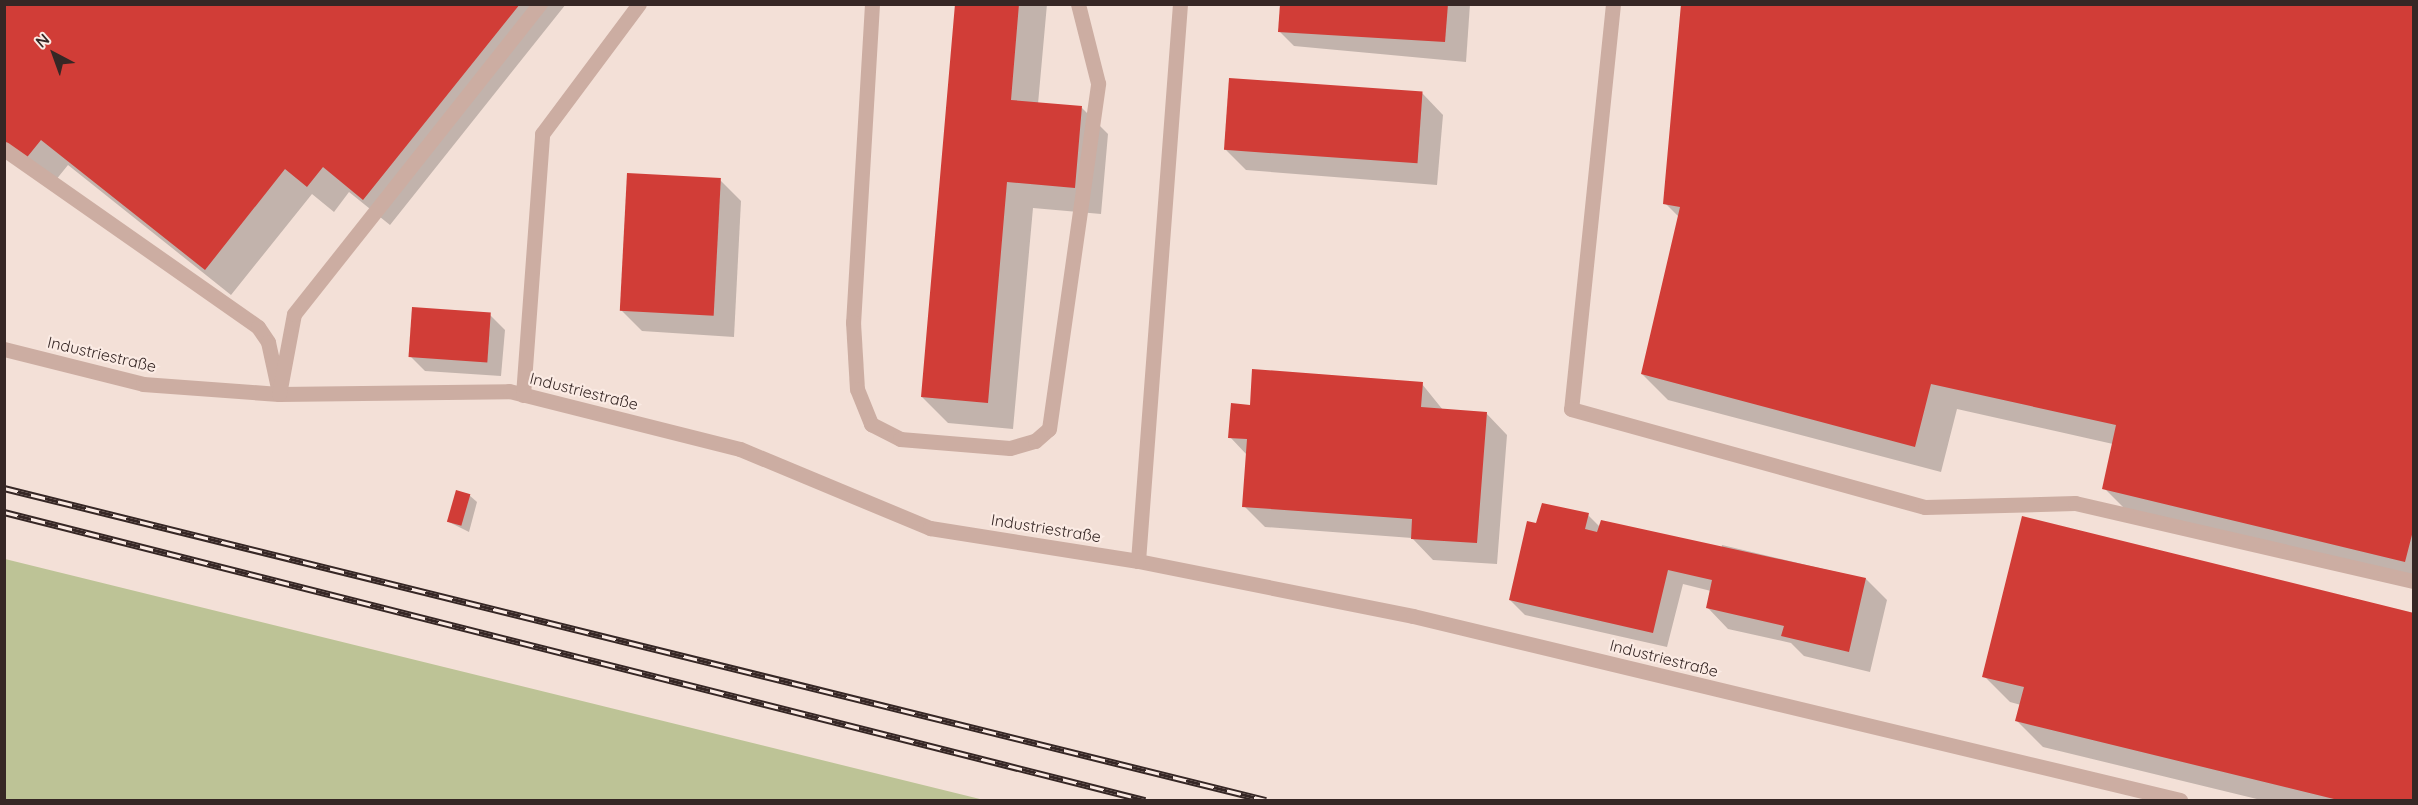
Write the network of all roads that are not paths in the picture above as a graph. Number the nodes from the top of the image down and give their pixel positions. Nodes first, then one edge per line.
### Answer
1 (540, 4) edge
2 (639, 4) edge
3 (872, 4) edge
4 (1078, 4) edge
5 (1180, 4) edge
6 (1613, 4) edge
7 (4, 149) edge
8 (4, 349) edge
9 (279, 394) junction
10 (523, 395) junction
11 (1138, 561) junction
12 (2414, 581) edge
13 (2180, 801) edge

1 - 9 street
2 - 10 street
3 - 4 street
5 - 11 street
6 - 12 street
7 - 9 street
8 - 9 street, Industriestraße
9 - 10 street, Industriestraße
10 - 11 street, Industriestraße
11 - 13 street, Industriestraße

